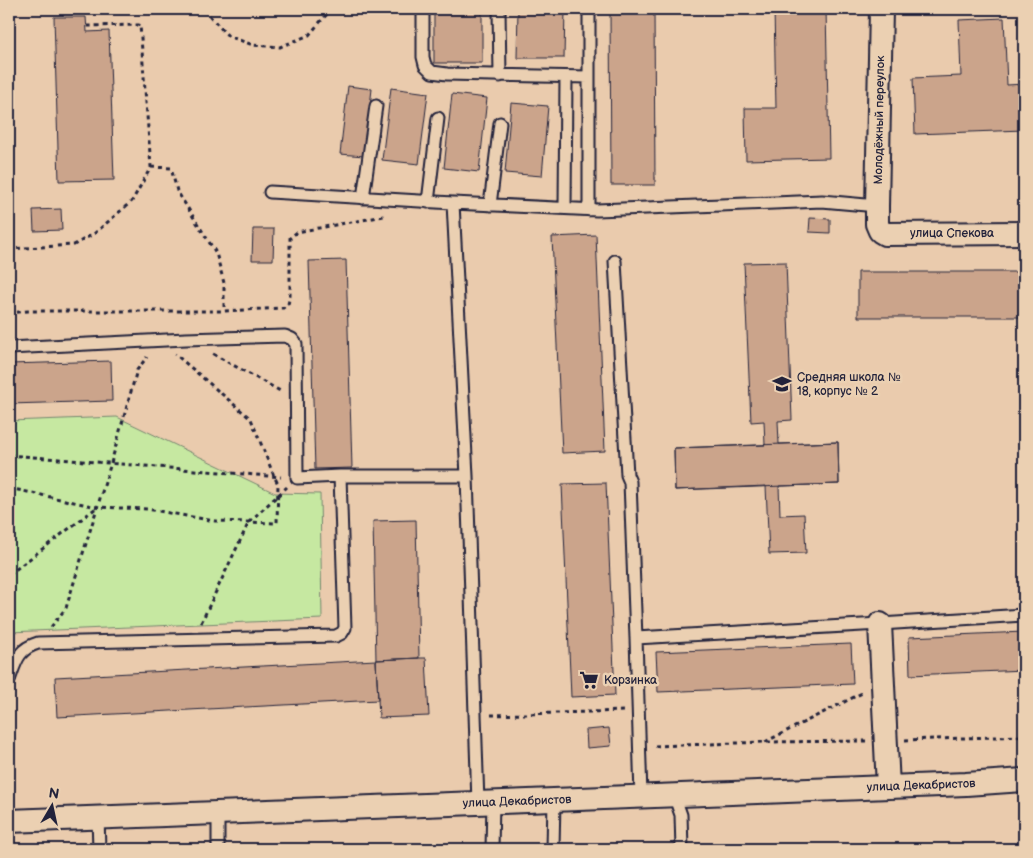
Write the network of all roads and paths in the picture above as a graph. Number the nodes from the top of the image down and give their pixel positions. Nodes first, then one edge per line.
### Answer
1 (205, 9) edge
2 (330, 9) edge
3 (423, 9) edge
4 (500, 9) edge
5 (588, 9) edge
6 (881, 9) edge
7 (86, 26) dead end
8 (500, 76) junction
9 (566, 76) junction
10 (589, 77) junction
11 (376, 106) dead end
12 (438, 118) dead end
13 (500, 123) dead end
14 (151, 167) junction
15 (270, 192) dead end
16 (363, 198) junction
17 (428, 202) junction
18 (453, 203) junction
19 (490, 205) junction
20 (877, 206) junction
21 (566, 208) junction
22 (589, 210) junction
23 (385, 216) dead end
24 (880, 231) joint
25 (1024, 233) edge
26 (9, 249) edge
27 (615, 261) dead end
28 (224, 311) junction
29 (9, 313) edge
30 (186, 339) junction
31 (159, 341) junction
32 (9, 348) edge
33 (296, 400) junction
34 (9, 456) edge
35 (111, 464) junction
36 (274, 476) junction
37 (340, 476) junction
38 (467, 476) junction
39 (297, 478) junction
40 (9, 488) edge
41 (278, 495) junction
42 (96, 507) junction
43 (248, 522) junction
44 (9, 574) edge
45 (1024, 615) edge
46 (880, 624) junction
47 (636, 638) junction
48 (194, 640) junction
49 (38, 643) junction
50 (9, 680) edge
51 (883, 683) junction
52 (638, 710) junction
53 (475, 715) junction
54 (1024, 736) edge
55 (885, 741) junction
56 (764, 742) junction
57 (640, 747) junction
58 (1024, 780) edge
59 (888, 787) junction
60 (674, 795) junction
61 (641, 796) junction
62 (554, 800) junction
63 (486, 802) junction
64 (218, 813) junction
65 (98, 818) junction
66 (9, 821) edge
67 (99, 849) edge
68 (218, 849) edge
69 (492, 849) edge
70 (554, 849) edge
71 (682, 849) edge

1 - 2 path
3 - 8 lane
4 - 8 lane
5 - 10 lane
6 - 20 street, Молодёжный переулок
7 - 14 path
8 - 9 lane
9 - 10 lane
9 - 21 lane
10 - 22 lane
11 - 16 lane
12 - 17 lane
13 - 19 lane
14 - 26 path
14 - 28 path
15 - 16 lane
16 - 17 lane
17 - 18 lane
18 - 19 lane
18 - 38 lane
19 - 21 lane
20 - 22 lane
20 - 24 street, Молодёжный переулок
21 - 22 lane
23 - 28 path
24 - 25 street, улица Спекова
27 - 47 lane
28 - 29 path
30 - 31 lane
30 - 33 path
30 - 33 lane
31 - 32 lane
31 - 35 path
31 - 36 path
33 - 39 lane
34 - 35 path
35 - 36 path
35 - 42 path
36 - 39 path
36 - 41 path
37 - 38 lane
37 - 39 lane
37 - 48 lane
38 - 53 lane
39 - 41 path
40 - 42 path
41 - 43 path
41 - 43 path
42 - 43 path
42 - 44 path
42 - 49 path
43 - 48 path
45 - 46 lane
46 - 47 lane
46 - 51 street
47 - 52 lane
48 - 49 lane
49 - 50 lane
51 - 55 street
51 - 56 path
52 - 53 path
52 - 57 lane
53 - 63 lane
54 - 55 path
55 - 56 path
55 - 59 street
56 - 57 path
57 - 61 lane
58 - 59 street, улица Декабристов
59 - 60 street, улица Декабристов
60 - 61 street, улица Декабристов
60 - 71 lane
61 - 62 street, улица Декабристов
62 - 63 street, улица Декабристов
62 - 70 lane
63 - 64 street, улица Декабристов
63 - 69 lane
64 - 65 street, улица Декабристов
64 - 68 lane
65 - 66 street, улица Декабристов
65 - 67 lane

